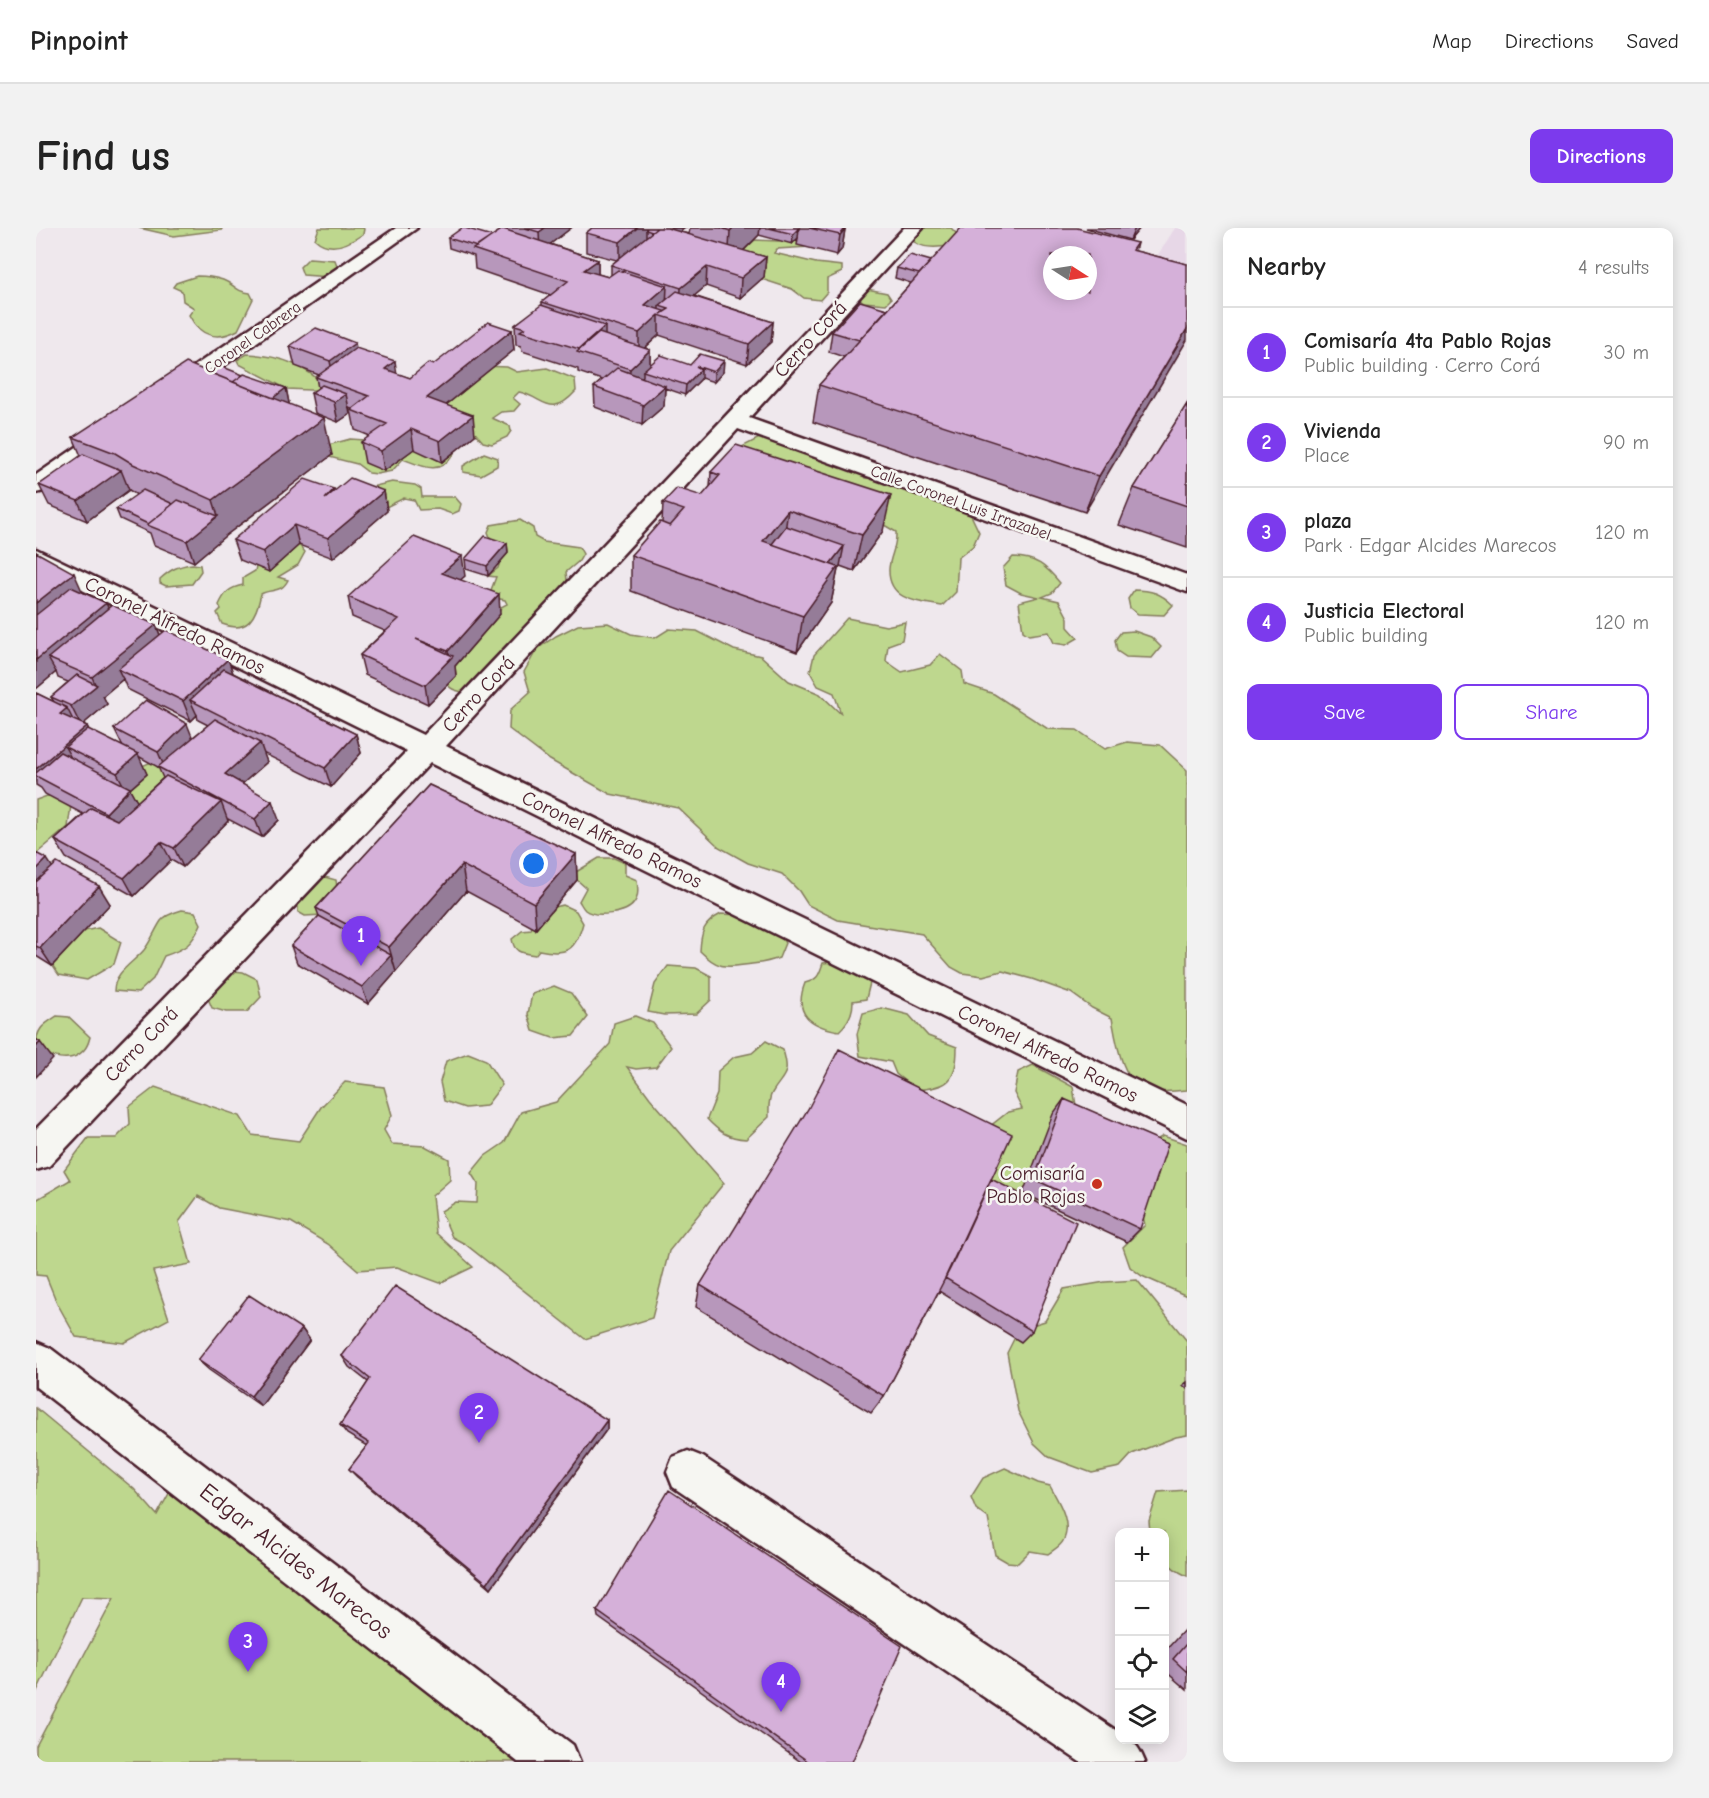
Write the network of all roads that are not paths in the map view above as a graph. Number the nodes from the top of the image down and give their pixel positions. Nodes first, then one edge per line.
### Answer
1 (408, 228) edge
2 (914, 228) edge
3 (151, 407) edge
4 (132, 420) edge
5 (734, 420) junction
6 (36, 486) edge
7 (36, 557) edge
8 (1187, 584) edge
9 (427, 748) junction
10 (1187, 1122) edge
11 (36, 1154) edge
12 (36, 1362) edge
13 (688, 1472) dead end
14 (556, 1762) edge
15 (1121, 1762) edge

1 - 3 street, Coronel Cabrera
2 - 5 street, Cerro Corá
4 - 6 street
5 - 8 street, Calle Coronel Luis Irrazabel
5 - 9 street, Cerro Corá
7 - 9 street, Coronel Alfredo Ramos
9 - 10 street, Coronel Alfredo Ramos
9 - 11 street, Cerro Corá
12 - 14 street, Edgar Alcides Marecos
13 - 15 street

